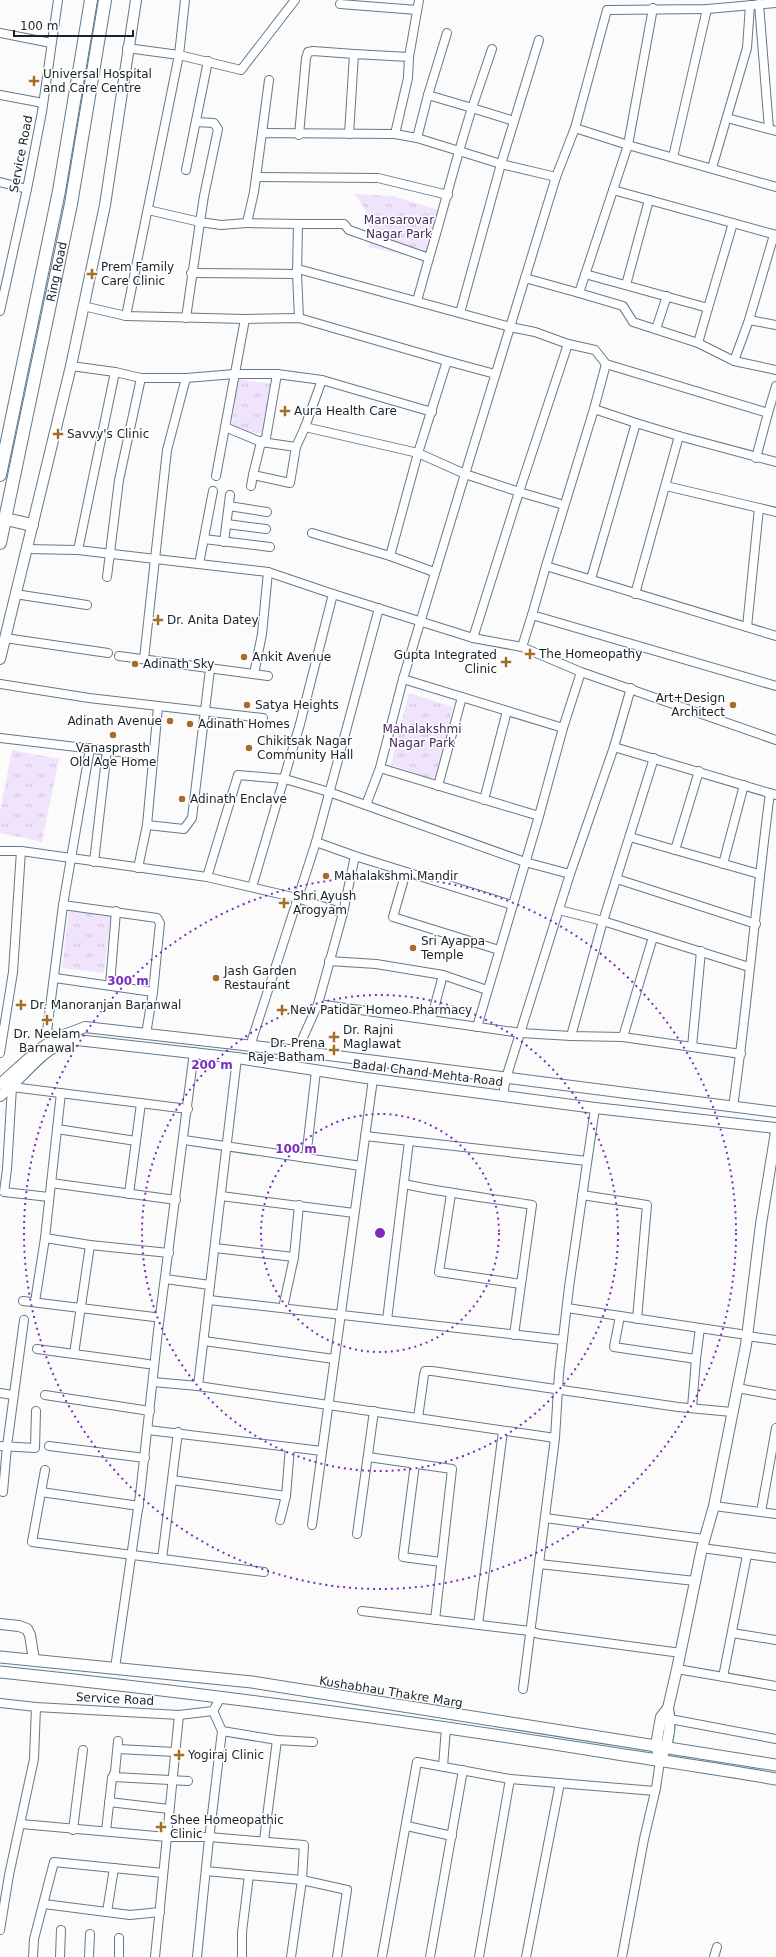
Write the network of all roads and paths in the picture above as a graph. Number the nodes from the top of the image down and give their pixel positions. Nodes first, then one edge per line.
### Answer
1 (58, 0) edge
2 (91, 0) edge
3 (105, 0) edge
4 (136, 0) edge
5 (185, 0) edge
6 (295, 0) edge
7 (419, 0) edge
8 (609, 0) edge
9 (776, 3) edge
10 (340, 4) dead end
11 (754, 5) junction
12 (653, 8) junction
13 (707, 9) junction
14 (417, 10) junction
15 (607, 10) junction
16 (0, 33) edge
17 (447, 33) dead end
18 (539, 40) dead end
19 (51, 43) junction
20 (127, 48) junction
21 (492, 49) dead end
22 (354, 54) junction
23 (179, 55) junction
24 (409, 57) junction
25 (208, 61) junction
26 (270, 80) dead end
27 (0, 95) edge
28 (428, 95) junction
29 (43, 103) junction
30 (472, 108) junction
31 (726, 118) junction
32 (514, 121) junction
33 (196, 122) junction
34 (575, 128) junction
35 (773, 130) edge
36 (262, 134) junction
37 (299, 134) junction
38 (349, 134) junction
39 (395, 134) junction
40 (417, 138) junction
41 (628, 145) junction
42 (458, 152) junction
43 (673, 157) junction
44 (501, 164) junction
45 (712, 168) junction
46 (186, 170) dead end
47 (256, 177) junction
48 (556, 177) junction
49 (0, 182) edge
50 (776, 187) edge
51 (27, 189) junction
52 (613, 190) junction
53 (448, 195) junction
54 (649, 200) junction
55 (148, 210) junction
56 (200, 222) junction
57 (247, 223) junction
58 (733, 223) junction
59 (298, 224) junction
60 (775, 235) edge
61 (429, 258) junction
62 (298, 272) junction
63 (192, 273) junction
64 (585, 274) junction
65 (525, 278) junction
66 (626, 285) junction
67 (579, 293) junction
68 (667, 296) junction
69 (417, 301) junction
70 (83, 306) junction
71 (708, 308) junction
72 (0, 311) edge
73 (460, 313) junction
74 (126, 316) junction
75 (186, 318) junction
76 (299, 318) junction
77 (245, 319) junction
78 (749, 320) junction
79 (776, 325) edge
80 (510, 327) junction
81 (656, 329) junction
82 (698, 343) junction
83 (568, 344) junction
84 (447, 360) junction
85 (734, 361) junction
86 (606, 364) junction
87 (71, 366) junction
88 (776, 370) edge
89 (115, 372) junction
90 (235, 374) junction
91 (277, 374) junction
92 (495, 374) junction
93 (142, 378) junction
94 (186, 378) junction
95 (322, 380) junction
96 (776, 386) edge
97 (594, 410) junction
98 (432, 412) junction
99 (768, 413) junction
100 (636, 423) junction
101 (225, 427) junction
102 (305, 427) junction
103 (679, 436) junction
104 (261, 442) junction
105 (296, 447) junction
106 (418, 453) junction
107 (756, 458) junction
108 (776, 462) edge
109 (465, 474) junction
110 (0, 475) edge
111 (253, 475) junction
112 (216, 476) dead end
113 (251, 486) dead end
114 (666, 486) junction
115 (213, 490) dead end
116 (519, 492) junction
117 (230, 495) dead end
118 (564, 505) junction
119 (229, 506) junction
120 (759, 508) junction
121 (267, 512) dead end
122 (776, 512) edge
123 (6, 519) junction
124 (226, 524) junction
125 (32, 525) junction
126 (266, 529) dead end
127 (312, 533) dead end
128 (204, 539) junction
129 (0, 542) edge
130 (224, 542) junction
131 (270, 547) dead end
132 (27, 549) junction
133 (78, 550) junction
134 (109, 553) junction
135 (390, 556) junction
136 (154, 558) junction
137 (199, 564) junction
138 (546, 566) junction
139 (268, 572) junction
140 (434, 572) junction
141 (107, 577) dead end
142 (591, 579) junction
143 (15, 594) junction
144 (333, 594) junction
145 (635, 594) junction
146 (87, 605) dead end
147 (379, 608) junction
148 (532, 615) junction
149 (421, 621) junction
150 (747, 627) junction
151 (776, 636) edge
152 (5, 638) junction
153 (473, 638) junction
154 (522, 647) junction
155 (108, 653) dead end
156 (118, 656) dead end
157 (0, 659) edge
158 (144, 660) junction
159 (210, 670) junction
160 (581, 672) junction
161 (254, 674) junction
162 (268, 676) dead end
163 (403, 678) junction
164 (0, 684) edge
165 (776, 686) edge
166 (631, 688) junction
167 (462, 697) junction
168 (158, 707) junction
169 (206, 711) junction
170 (507, 711) junction
171 (263, 718) dead end
172 (562, 728) junction
173 (0, 738) edge
174 (776, 739) edge
175 (614, 747) junction
176 (90, 748) junction
177 (107, 750) junction
178 (153, 756) junction
179 (654, 758) junction
180 (380, 768) junction
181 (699, 771) junction
182 (285, 778) junction
183 (744, 785) junction
184 (438, 786) junction
185 (329, 792) junction
186 (773, 794) edge
187 (484, 800) junction
188 (366, 805) junction
189 (539, 816) junction
190 (147, 825) junction
191 (630, 837) junction
192 (316, 842) junction
193 (675, 850) junction
194 (0, 851) edge
195 (21, 851) junction
196 (355, 856) junction
197 (72, 859) junction
198 (94, 862) junction
199 (525, 862) junction
200 (723, 864) junction
201 (138, 868) junction
202 (406, 872) junction
203 (570, 874) junction
204 (759, 874) junction
205 (207, 877) junction
206 (617, 879) junction
207 (252, 887) junction
208 (297, 898) junction
209 (64, 905) junction
210 (512, 905) junction
211 (559, 910) junction
212 (116, 911) junction
213 (161, 913) dead end
214 (343, 913) junction
215 (152, 916) junction
216 (603, 921) junction
217 (756, 924) junction
218 (653, 937) junction
219 (499, 950) junction
220 (701, 951) junction
221 (329, 961) junction
222 (749, 966) junction
223 (443, 975) junction
224 (55, 978) junction
225 (110, 985) junction
226 (487, 990) junction
227 (153, 992) junction
228 (318, 1004) junction
229 (431, 1020) junction
230 (477, 1027) junction
231 (521, 1033) junction
232 (146, 1034) junction
233 (571, 1036) junction
234 (623, 1037) junction
235 (56, 1038) junction
236 (250, 1046) junction
237 (692, 1046) junction
238 (297, 1051) junction
239 (194, 1052) junction
240 (0, 1053) edge
241 (741, 1054) junction
242 (237, 1058) junction
243 (316, 1071) junction
244 (506, 1078) junction
245 (373, 1079) junction
246 (0, 1084) edge
247 (12, 1086) junction
248 (61, 1093) junction
249 (0, 1096) edge
250 (503, 1096) junction
251 (142, 1103) junction
252 (733, 1107) junction
253 (595, 1108) junction
254 (188, 1109) junction
255 (776, 1112) edge
256 (776, 1128) edge
257 (57, 1129) junction
258 (776, 1132) edge
259 (365, 1136) junction
260 (184, 1140) junction
261 (409, 1141) junction
262 (136, 1142) junction
263 (227, 1146) junction
264 (306, 1158) junction
265 (587, 1161) junction
266 (361, 1166) junction
267 (51, 1183) junction
268 (404, 1184) junction
269 (129, 1194) junction
270 (451, 1194) junction
271 (582, 1195) junction
272 (221, 1196) junction
273 (49, 1197) junction
274 (176, 1200) junction
275 (299, 1205) junction
276 (354, 1213) junction
277 (45, 1238) junction
278 (90, 1244) junction
279 (215, 1248) junction
280 (169, 1252) junction
281 (294, 1257) junction
282 (165, 1279) junction
283 (521, 1284) junction
284 (210, 1285) junction
285 (209, 1300) junction
286 (23, 1301) dead end
287 (35, 1302) junction
288 (81, 1308) junction
289 (283, 1308) junction
290 (567, 1308) junction
291 (339, 1315) junction
292 (620, 1316) junction
293 (154, 1317) dead end
294 (637, 1319) junction
295 (24, 1320) dead end
296 (387, 1320) junction
297 (700, 1328) junction
298 (514, 1335) junction
299 (744, 1335) junction
300 (563, 1340) junction
301 (776, 1340) edge
302 (204, 1341) junction
303 (37, 1350) dead end
304 (74, 1354) junction
305 (334, 1359) junction
306 (696, 1360) junction
307 (148, 1364) dead end
308 (153, 1382) junction
309 (198, 1386) junction
310 (558, 1388) junction
311 (737, 1388) junction
312 (0, 1393) edge
313 (13, 1395) junction
314 (45, 1395) dead end
315 (776, 1395) edge
316 (329, 1405) junction
317 (692, 1408) junction
318 (36, 1411) dead end
319 (150, 1411) junction
320 (374, 1412) junction
321 (732, 1412) junction
322 (418, 1418) junction
323 (776, 1428) edge
324 (148, 1430) junction
325 (502, 1430) junction
326 (178, 1432) junction
327 (556, 1438) junction
328 (3, 1446) edge
329 (50, 1446) dead end
330 (290, 1447) junction
331 (322, 1451) junction
332 (774, 1452) edge
333 (368, 1457) junction
334 (144, 1458) junction
335 (414, 1464) junction
336 (45, 1470) dead end
337 (172, 1480) junction
338 (3, 1492) dead end
339 (41, 1492) junction
340 (286, 1496) junction
341 (139, 1506) junction
342 (714, 1506) junction
343 (761, 1512) junction
344 (776, 1514) edge
345 (545, 1518) junction
346 (280, 1520) dead end
347 (312, 1525) dead end
348 (357, 1534) dead end
349 (703, 1543) junction
350 (132, 1555) junction
351 (747, 1555) junction
352 (776, 1558) edge
353 (162, 1559) junction
354 (441, 1562) junction
355 (539, 1564) junction
356 (264, 1572) dead end
357 (695, 1581) junction
358 (362, 1611) dead end
359 (435, 1620) junction
360 (0, 1624) edge
361 (478, 1625) junction
362 (530, 1631) junction
363 (732, 1633) junction
364 (776, 1640) edge
365 (680, 1653) junction
366 (0, 1657) edge
367 (34, 1660) junction
368 (115, 1668) junction
369 (677, 1669) junction
370 (0, 1672) edge
371 (723, 1677) junction
372 (776, 1686) edge
373 (523, 1689) dead end
374 (221, 1697) junction
375 (0, 1703) edge
376 (36, 1707) junction
377 (668, 1708) junction
378 (213, 1711) junction
379 (179, 1715) junction
380 (670, 1718) junction
381 (446, 1728) junction
382 (222, 1731) junction
383 (776, 1739) edge
384 (277, 1740) junction
385 (313, 1742) dead end
386 (661, 1746) junction
387 (82, 1750) dead end
388 (175, 1752) junction
389 (660, 1761) junction
390 (776, 1765) edge
391 (443, 1766) junction
392 (464, 1770) junction
393 (112, 1778) junction
394 (172, 1779) junction
395 (510, 1779) junction
396 (776, 1779) edge
397 (188, 1781) dead end
398 (560, 1783) junction
399 (655, 1791) junction
400 (110, 1802) junction
401 (169, 1808) junction
402 (21, 1824) junction
403 (407, 1826) junction
404 (73, 1830) junction
405 (106, 1831) junction
406 (167, 1836) junction
407 (452, 1836) junction
408 (209, 1837) junction
409 (264, 1840) junction
410 (114, 1868) junction
411 (206, 1871) junction
412 (163, 1873) junction
413 (249, 1875) junction
414 (302, 1880) junction
415 (44, 1904) junction
416 (107, 1912) junction
417 (160, 1912) junction
418 (0, 1930) edge
419 (61, 1930) dead end
420 (90, 1934) dead end
421 (119, 1938) dead end
422 (717, 1947) dead end
423 (33, 1957) edge
424 (60, 1957) edge
425 (88, 1957) edge
426 (119, 1957) edge
427 (155, 1957) edge
428 (197, 1957) edge
429 (242, 1957) edge
430 (291, 1957) edge
431 (336, 1957) edge
432 (382, 1957) edge
433 (430, 1957) edge
434 (479, 1957) edge
435 (526, 1957) edge
436 (622, 1957) edge
437 (714, 1957) edge

1 - 19 street, Service Road
2 - 110 main road, Ring Road
3 - 123 main road, Ring Road
4 - 20 street
5 - 23 street
6 - 25 street
7 - 14 street
8 - 15 street
9 - 11 street
10 - 14 street
11 - 13 street
11 - 31 street
11 - 35 street
12 - 13 street
12 - 15 street
12 - 41 street
13 - 43 street
14 - 24 street
15 - 34 street
16 - 19 street
17 - 28 street
18 - 32 street
19 - 29 street, Service Road
20 - 23 street
20 - 70 street
21 - 30 street
22 - 24 street
22 - 37 street
22 - 38 street
23 - 25 street
23 - 55 street
24 - 39 street
25 - 33 street
26 - 36 street
27 - 29 street
28 - 30 street
28 - 40 street
29 - 51 street, Service Road
30 - 32 street
30 - 42 street
31 - 35 street
31 - 45 street
32 - 44 street
33 - 46 street
33 - 56 street
34 - 41 street
34 - 48 street
36 - 37 street
36 - 47 street
37 - 38 street
38 - 39 street
39 - 40 street
40 - 42 street
41 - 43 street
41 - 52 street
42 - 44 street
42 - 53 street
43 - 45 street
44 - 48 street
44 - 73 street
45 - 50 street
47 - 53 street
47 - 57 street
48 - 65 street
49 - 51 street
51 - 72 street, Service Road
52 - 54 street
52 - 64 street
53 - 61 street
54 - 58 street
54 - 66 street
55 - 56 street
55 - 74 street
56 - 57 street
56 - 63 street
57 - 59 street
58 - 60 street
58 - 71 street
59 - 61 street
59 - 62 street
60 - 78 street
61 - 69 street
62 - 63 street
62 - 69 street
62 - 76 street
63 - 75 street
64 - 66 street
64 - 67 street
65 - 67 street
65 - 80 street
66 - 68 street
67 - 81 street
68 - 71 street
68 - 81 street
69 - 73 street
70 - 74 street
70 - 87 street
71 - 82 street
73 - 80 street
74 - 75 street
75 - 77 street
76 - 77 street
76 - 84 street
77 - 90 street
78 - 79 street
78 - 85 street
80 - 83 street
80 - 92 street
81 - 82 street
82 - 85 street
83 - 86 street
83 - 116 street
84 - 92 street
84 - 98 street
85 - 88 street
86 - 97 street
86 - 99 street
87 - 89 street
87 - 125 street
89 - 93 street
89 - 133 street
90 - 91 street
90 - 94 street
90 - 101 street
91 - 95 street
91 - 104 street
92 - 109 street
93 - 94 street
93 - 134 street
94 - 136 street
95 - 98 street
95 - 102 street
96 - 99 street
97 - 100 street
97 - 118 street
98 - 106 street
99 - 107 street
100 - 103 street
100 - 142 street
101 - 104 street
101 - 112 street
102 - 105 street
102 - 106 street
103 - 107 street
103 - 114 street
104 - 105 street
104 - 111 street
105 - 111 street
106 - 109 street
106 - 135 street
107 - 108 street
109 - 116 street
109 - 140 street
111 - 113 street
114 - 120 street
114 - 145 street
115 - 128 street
116 - 118 street
116 - 153 street
117 - 119 street
118 - 138 street
119 - 121 street
119 - 124 street
120 - 122 street
120 - 150 street
123 - 125 main road
123 - 129 main road, Ring Road
124 - 126 street
124 - 130 street
125 - 132 street
127 - 135 street
128 - 130 street
128 - 137 street
130 - 131 street
132 - 133 street
132 - 143 street
133 - 134 street
134 - 136 street
134 - 141 street
135 - 140 street
136 - 137 street
136 - 158 street
137 - 139 street
138 - 142 street
138 - 148 street
139 - 144 street
139 - 161 street
140 - 149 street
142 - 145 street
143 - 146 street
143 - 152 street
144 - 147 street
144 - 182 street
145 - 150 street
147 - 149 street
147 - 185 street
148 - 154 street
148 - 165 street
149 - 153 street
149 - 163 street
150 - 151 street
152 - 155 street
152 - 157 street
153 - 154 street
154 - 160 street
156 - 158 street
158 - 159 street
159 - 161 street
159 - 169 street
160 - 166 street
160 - 172 street
161 - 162 street
163 - 167 street
163 - 180 street
164 - 168 street
166 - 174 street
166 - 175 street
167 - 170 street
167 - 184 street
168 - 169 street
168 - 178 street
169 - 171 street
169 - 190 street
170 - 172 street
170 - 187 street
172 - 189 street
173 - 176 street
175 - 179 street
175 - 203 street
176 - 177 street
176 - 197 street
177 - 178 street
177 - 198 street
178 - 190 street
179 - 181 street
179 - 191 street
180 - 184 street
180 - 188 street
181 - 183 street
181 - 193 street
182 - 185 street
182 - 205 street
182 - 207 street
183 - 186 street
183 - 200 street
184 - 187 street
185 - 188 street
185 - 192 street
186 - 204 street
187 - 189 street
188 - 199 street
189 - 199 street
190 - 201 street
191 - 193 street
191 - 206 street
192 - 196 street
192 - 208 street
193 - 200 street
194 - 195 street
195 - 197 street
195 - 240 street
196 - 202 street
196 - 214 street
197 - 198 street
197 - 209 street
198 - 201 street
199 - 203 street
199 - 210 street
200 - 204 street
201 - 205 street
202 - 210 street
202 - 219 street
203 - 211 street
204 - 217 street
205 - 207 street
206 - 216 street
206 - 217 street
207 - 208 street
208 - 214 street
208 - 236 street
209 - 212 street
209 - 224 street
210 - 219 street
211 - 216 street
211 - 231 street
212 - 215 street
212 - 225 street
213 - 215 street
214 - 221 street
215 - 227 street
216 - 218 street
216 - 233 street
217 - 222 street
218 - 220 street
218 - 234 street
219 - 226 street
220 - 222 street
220 - 237 street
221 - 223 street
221 - 228 street
222 - 241 street
223 - 226 street
223 - 229 street
224 - 225 street
224 - 235 street
225 - 227 street
226 - 230 street
227 - 232 street
228 - 229 street
228 - 238 street
229 - 230 street
230 - 231 street
231 - 233 street
231 - 244 street
232 - 235 street
232 - 236 street
233 - 234 street
234 - 237 street
235 - 246 street
236 - 238 street
237 - 241 street
238 - 244 street
239 - 242 street, Badal Chand Mehta Road
239 - 247 street, Badal Chand Mehta Road
239 - 254 street
241 - 252 street
242 - 243 street, Badal Chand Mehta Road
242 - 263 street
243 - 245 street, Badal Chand Mehta Road
243 - 264 street
244 - 250 street
244 - 252 street
245 - 250 street, Badal Chand Mehta Road
245 - 259 street
247 - 248 street
247 - 249 street, Badal Chand Mehta Road
247 - 273 street
248 - 251 street
248 - 257 street
250 - 253 street, Badal Chand Mehta Road
251 - 254 street
251 - 262 street
252 - 255 street
253 - 256 street, Badal Chand Mehta Road
253 - 265 street
254 - 260 street
257 - 262 street
257 - 267 street
258 - 299 street
259 - 261 street
259 - 266 street
260 - 263 street
260 - 274 street
261 - 265 street
261 - 268 street
262 - 269 street
263 - 264 street
263 - 272 street
264 - 266 street
265 - 271 street
266 - 276 street
267 - 269 street
267 - 273 street
268 - 270 street
268 - 296 street
269 - 274 street
270 - 283 street
270 - 283 street
271 - 290 street
271 - 294 street
272 - 275 street
272 - 279 street
273 - 277 street
274 - 280 street
275 - 276 street
275 - 281 street
276 - 291 street
277 - 278 street
277 - 287 street
278 - 280 street
278 - 288 street
279 - 281 street
279 - 284 street
280 - 282 street
281 - 289 street
282 - 284 street
282 - 308 street
283 - 298 street
284 - 285 street
285 - 289 street
285 - 302 street
286 - 287 street
287 - 288 street
288 - 293 street
288 - 304 street
289 - 291 street
290 - 292 street
290 - 300 street
291 - 296 street
291 - 305 street
292 - 294 street
292 - 306 street
294 - 297 street
295 - 313 street
296 - 298 street
297 - 299 street
297 - 306 street
298 - 300 street
299 - 301 street
299 - 311 street
300 - 310 street
302 - 305 street
302 - 309 street
303 - 304 street
304 - 307 street
305 - 316 street
306 - 317 street
308 - 309 street
308 - 319 street
309 - 316 street
310 - 317 street
310 - 322 street
310 - 327 street
311 - 315 street
311 - 321 street
312 - 313 street
313 - 328 street
314 - 319 street
316 - 320 street
316 - 331 street
317 - 321 street
318 - 328 street
319 - 324 street
320 - 322 street
320 - 333 street
321 - 342 street
322 - 325 street
323 - 332 street
324 - 326 street
324 - 334 street
325 - 327 street
325 - 361 street
326 - 330 street
326 - 337 street
327 - 345 street
328 - 338 street
329 - 334 street
330 - 331 street
330 - 340 street
331 - 347 street
332 - 343 street
333 - 335 street
333 - 348 street
334 - 341 street
335 - 354 street
335 - 354 street
336 - 339 street
337 - 340 street
337 - 353 street
339 - 341 street
339 - 350 street
340 - 346 street
341 - 350 street
342 - 343 street
342 - 349 street
343 - 344 street
345 - 349 street
345 - 355 street
349 - 351 street
349 - 357 street
350 - 353 street
350 - 368 street
351 - 352 street
351 - 363 street
353 - 356 street
354 - 359 street
355 - 357 street
355 - 362 street
357 - 365 street
358 - 359 street
359 - 361 street
360 - 367 street
361 - 362 street
362 - 365 street
362 - 373 street
363 - 364 street
363 - 371 street
365 - 369 street
366 - 367 main road, Kushabhau Thakre Marg
367 - 368 main road, Kushabhau Thakre Marg
368 - 386 main road, Kushabhau Thakre Marg
369 - 371 street
369 - 377 street
370 - 374 main road
371 - 372 street
374 - 378 street
374 - 381 main road
375 - 376 street, Service Road
376 - 379 street, Service Road
376 - 402 street
377 - 380 street
377 - 386 street
378 - 379 street, Service Road
378 - 382 street
379 - 388 street
380 - 383 street
380 - 386 street
381 - 389 main road
381 - 391 street
382 - 384 street
382 - 408 street
384 - 385 street
384 - 409 street
386 - 389 street
386 - 390 main road, Kushabhau Thakre Marg
387 - 404 street
388 - 393 street
388 - 394 street
389 - 396 main road
389 - 399 street
391 - 392 street
391 - 403 street
392 - 395 street
392 - 407 street
393 - 394 street
393 - 400 street
394 - 397 street
394 - 401 street
395 - 398 street
395 - 434 street
398 - 399 street
398 - 435 street
399 - 436 street
400 - 401 street
400 - 405 street
401 - 406 street
402 - 404 street
402 - 418 street
403 - 407 street
403 - 432 street
404 - 405 street
405 - 406 street
406 - 408 street
406 - 412 street
407 - 433 street
408 - 409 street
408 - 411 street
409 - 414 street
410 - 412 street
410 - 415 street
410 - 416 street
411 - 413 street
411 - 428 street
412 - 417 street
413 - 414 street
413 - 429 street
414 - 430 street
414 - 431 street
415 - 416 street
415 - 423 street
416 - 417 street
417 - 427 street
419 - 424 street
420 - 425 street
421 - 426 street
422 - 437 street

